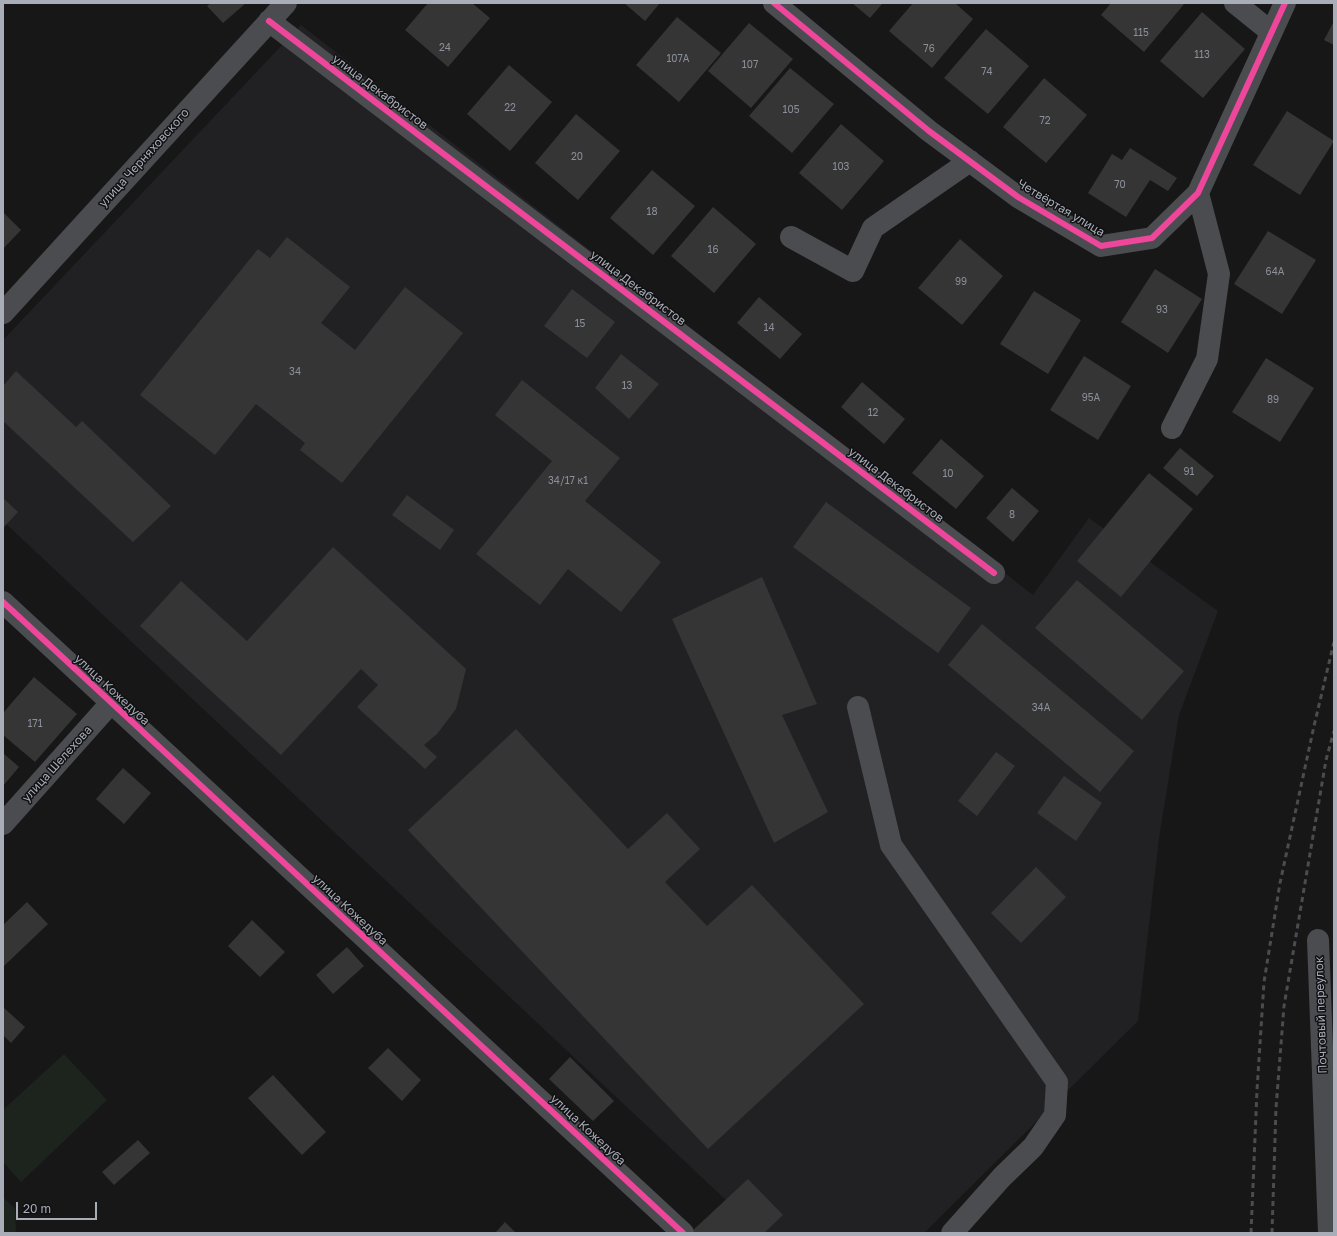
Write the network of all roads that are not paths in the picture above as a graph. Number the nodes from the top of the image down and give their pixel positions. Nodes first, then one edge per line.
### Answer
1 (286, 3) edge
2 (774, 3) edge
3 (1235, 3) edge
4 (1285, 3) edge
5 (269, 21) junction
6 (1271, 32) junction
7 (970, 162) junction
8 (1198, 193) junction
9 (791, 237) dead end
10 (3, 312) edge
11 (1172, 428) dead end
12 (994, 573) dead end
13 (3, 602) edge
14 (110, 704) junction
15 (858, 707) dead end
16 (3, 824) edge
17 (1318, 940) dead end
18 (683, 1233) edge
19 (952, 1233) edge
20 (1329, 1233) edge

1 - 5 street, улица Черняховского
2 - 7 street, Четвёртая улица
3 - 6 street
4 - 6 street, Четвёртая улица
5 - 10 street, улица Черняховского
5 - 12 street, улица Декабристов
6 - 8 street, Четвёртая улица
7 - 8 street, Четвёртая улица
7 - 9 street
8 - 11 street
13 - 14 street, улица Кожедуба
14 - 16 street, улица Шелехова
14 - 18 street, улица Кожедуба
15 - 19 street
17 - 20 street, Почтовый переулок

